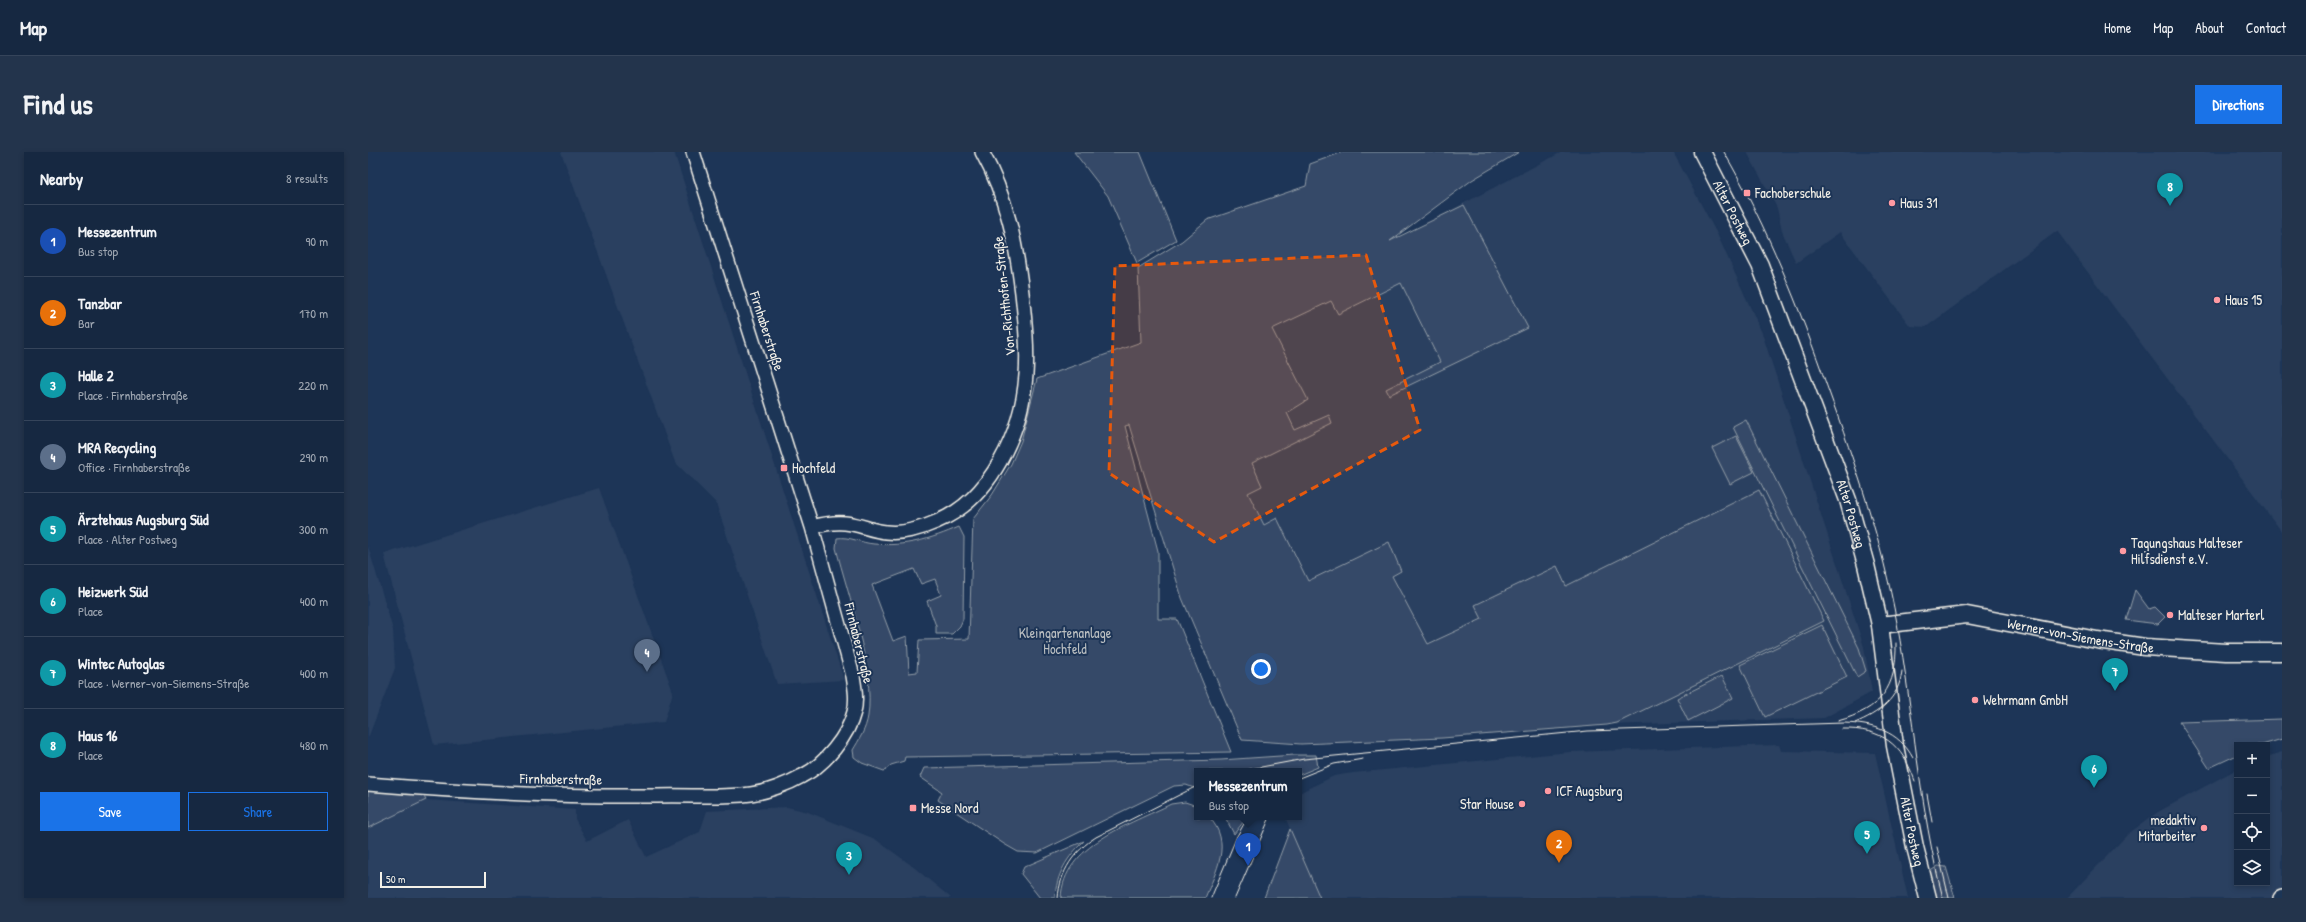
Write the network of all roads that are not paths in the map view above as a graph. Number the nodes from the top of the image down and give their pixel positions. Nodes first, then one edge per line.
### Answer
1 (693, 152) edge
2 (982, 152) edge
3 (1702, 152) edge
4 (812, 527) junction
5 (1880, 625) junction
6 (2282, 652) edge
7 (368, 784) edge
8 (1928, 898) edge

1 - 4 street, Firnhaberstraße
2 - 4 street, Von-Richthofen-Straße
3 - 5 street, Alter Postweg
4 - 7 street, Firnhaberstraße
5 - 6 street, Werner-von-Siemens-Straße
5 - 8 street, Alter Postweg

